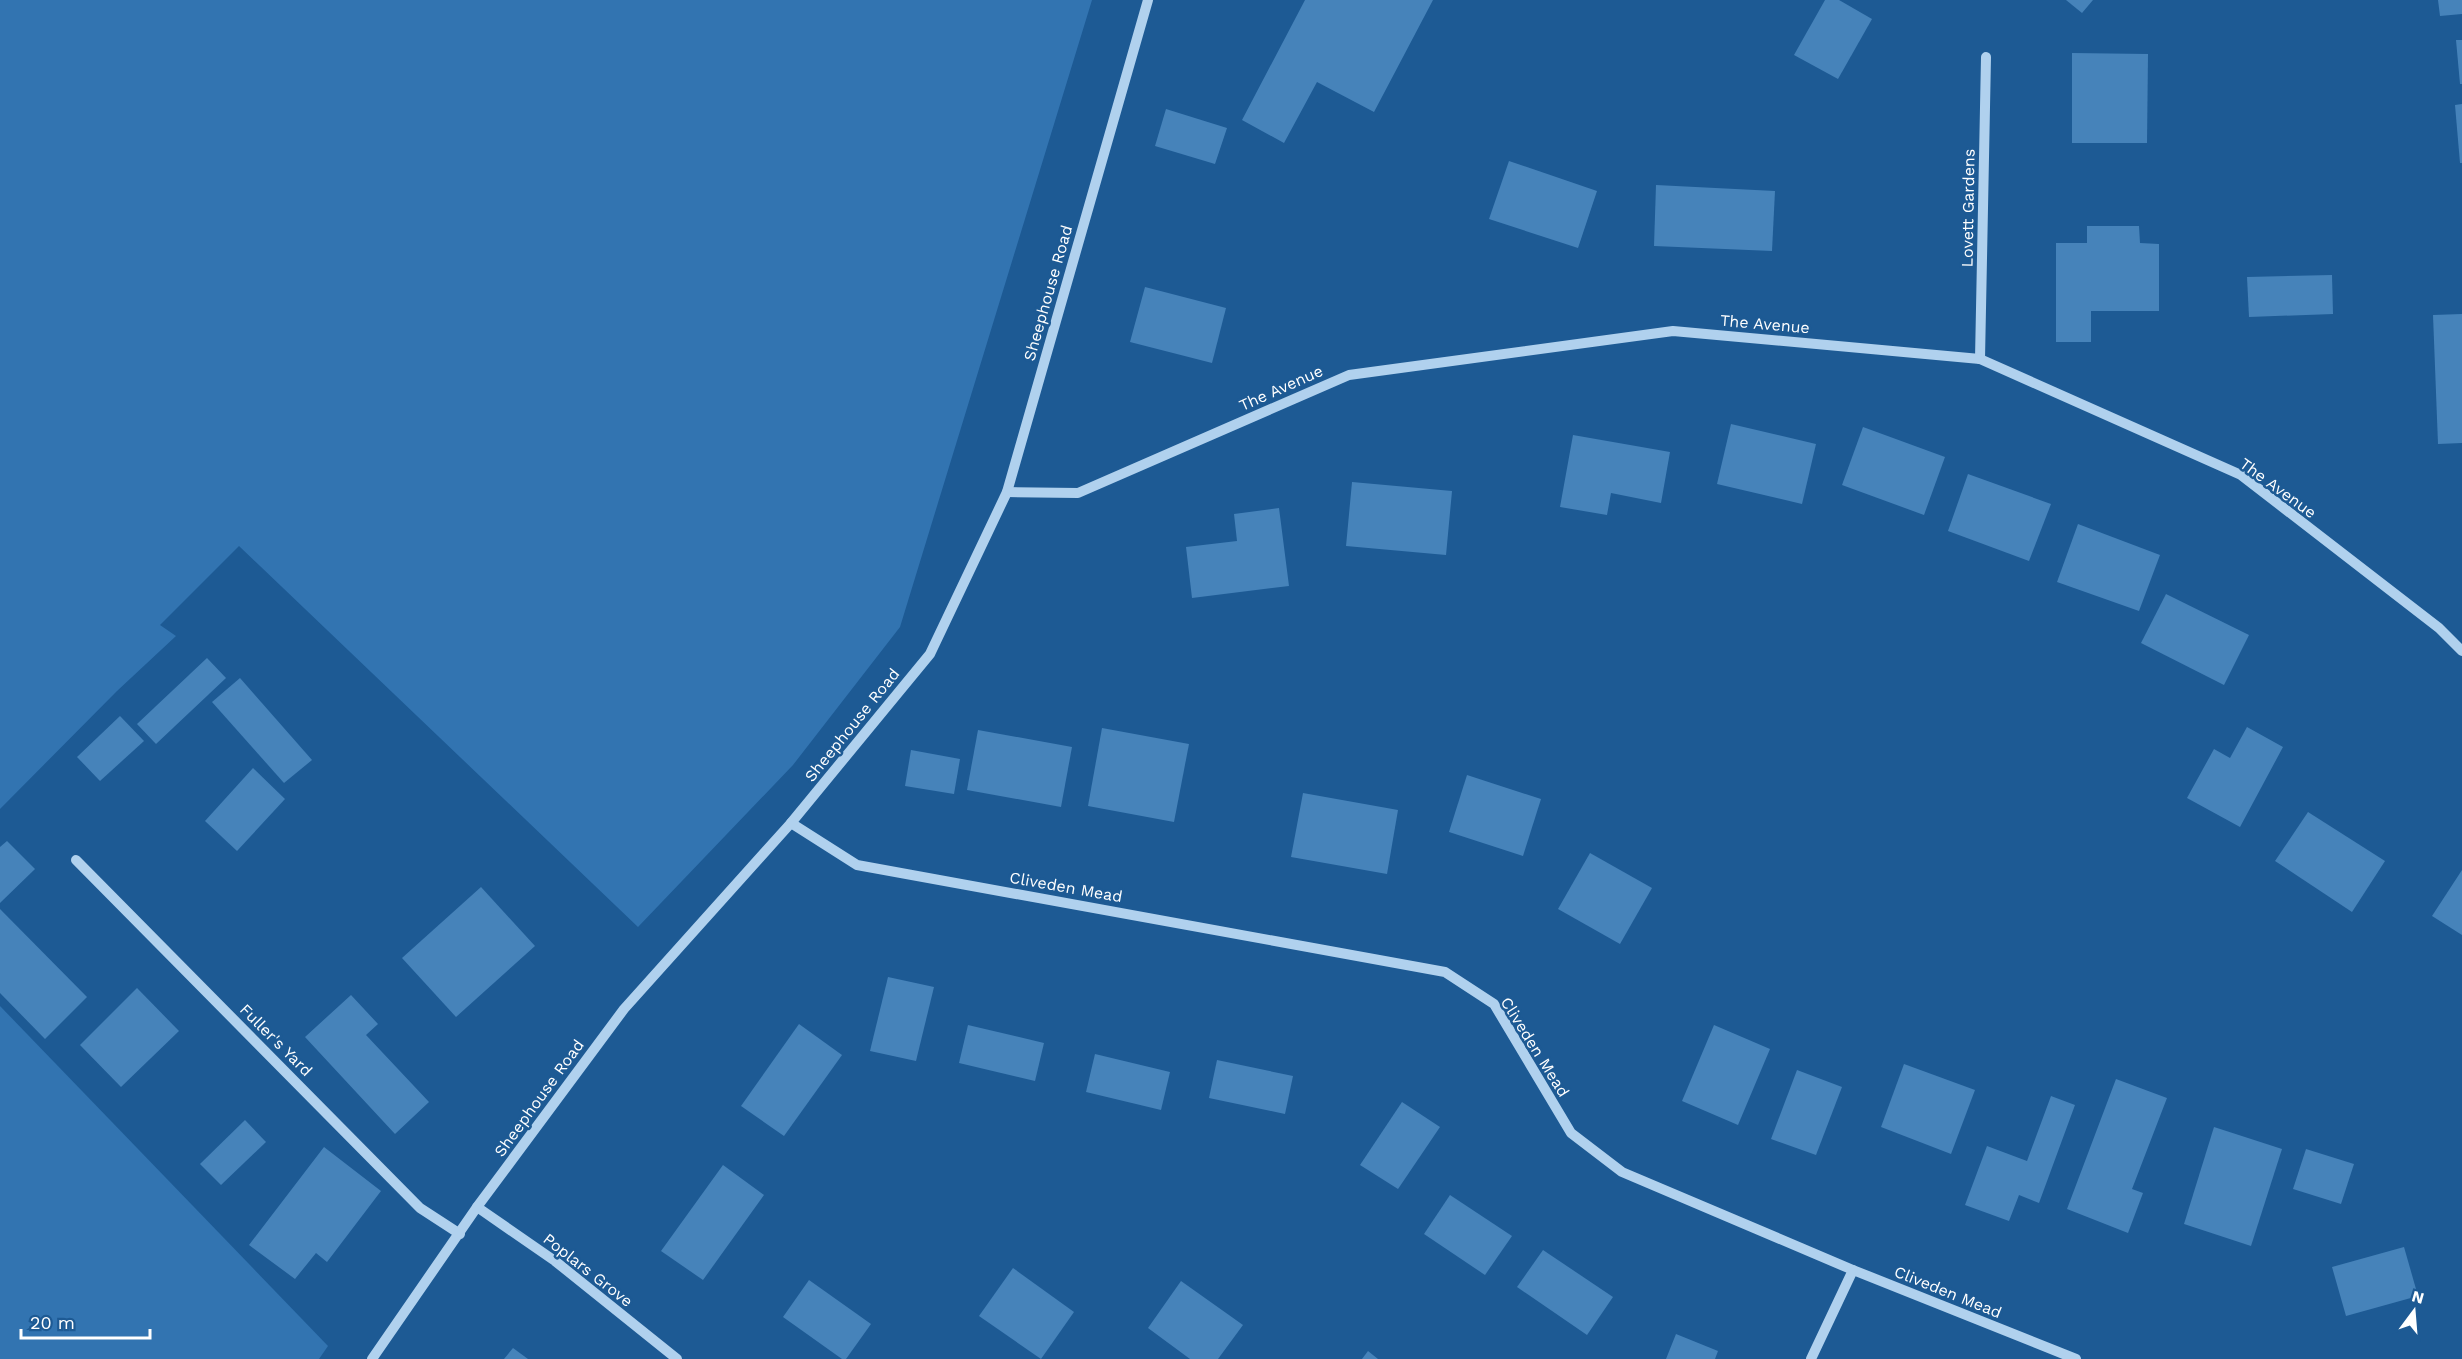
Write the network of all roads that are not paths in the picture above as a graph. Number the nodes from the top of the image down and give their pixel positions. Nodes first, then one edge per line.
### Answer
1 (1148, 0) edge
2 (1986, 57) dead end
3 (1980, 359) junction
4 (1007, 492) junction
5 (2462, 651) edge
6 (791, 823) junction
7 (76, 860) dead end
8 (477, 1208) junction
9 (460, 1234) junction
10 (1853, 1270) junction
11 (372, 1359) edge
12 (677, 1359) edge
13 (1811, 1359) edge
14 (2076, 1359) edge

1 - 4 street, Sheephouse Road
2 - 3 street, Lovett Gardens
3 - 4 street, The Avenue
3 - 5 street, The Avenue
4 - 6 street, Sheephouse Road
6 - 8 street, Sheephouse Road
6 - 10 street, Cliveden Mead
7 - 9 street, Fuller's Yard
8 - 9 street, Sheephouse Road
8 - 12 street, Poplars Grove
9 - 11 street, Sheephouse Road
10 - 13 street
10 - 14 street, Cliveden Mead

